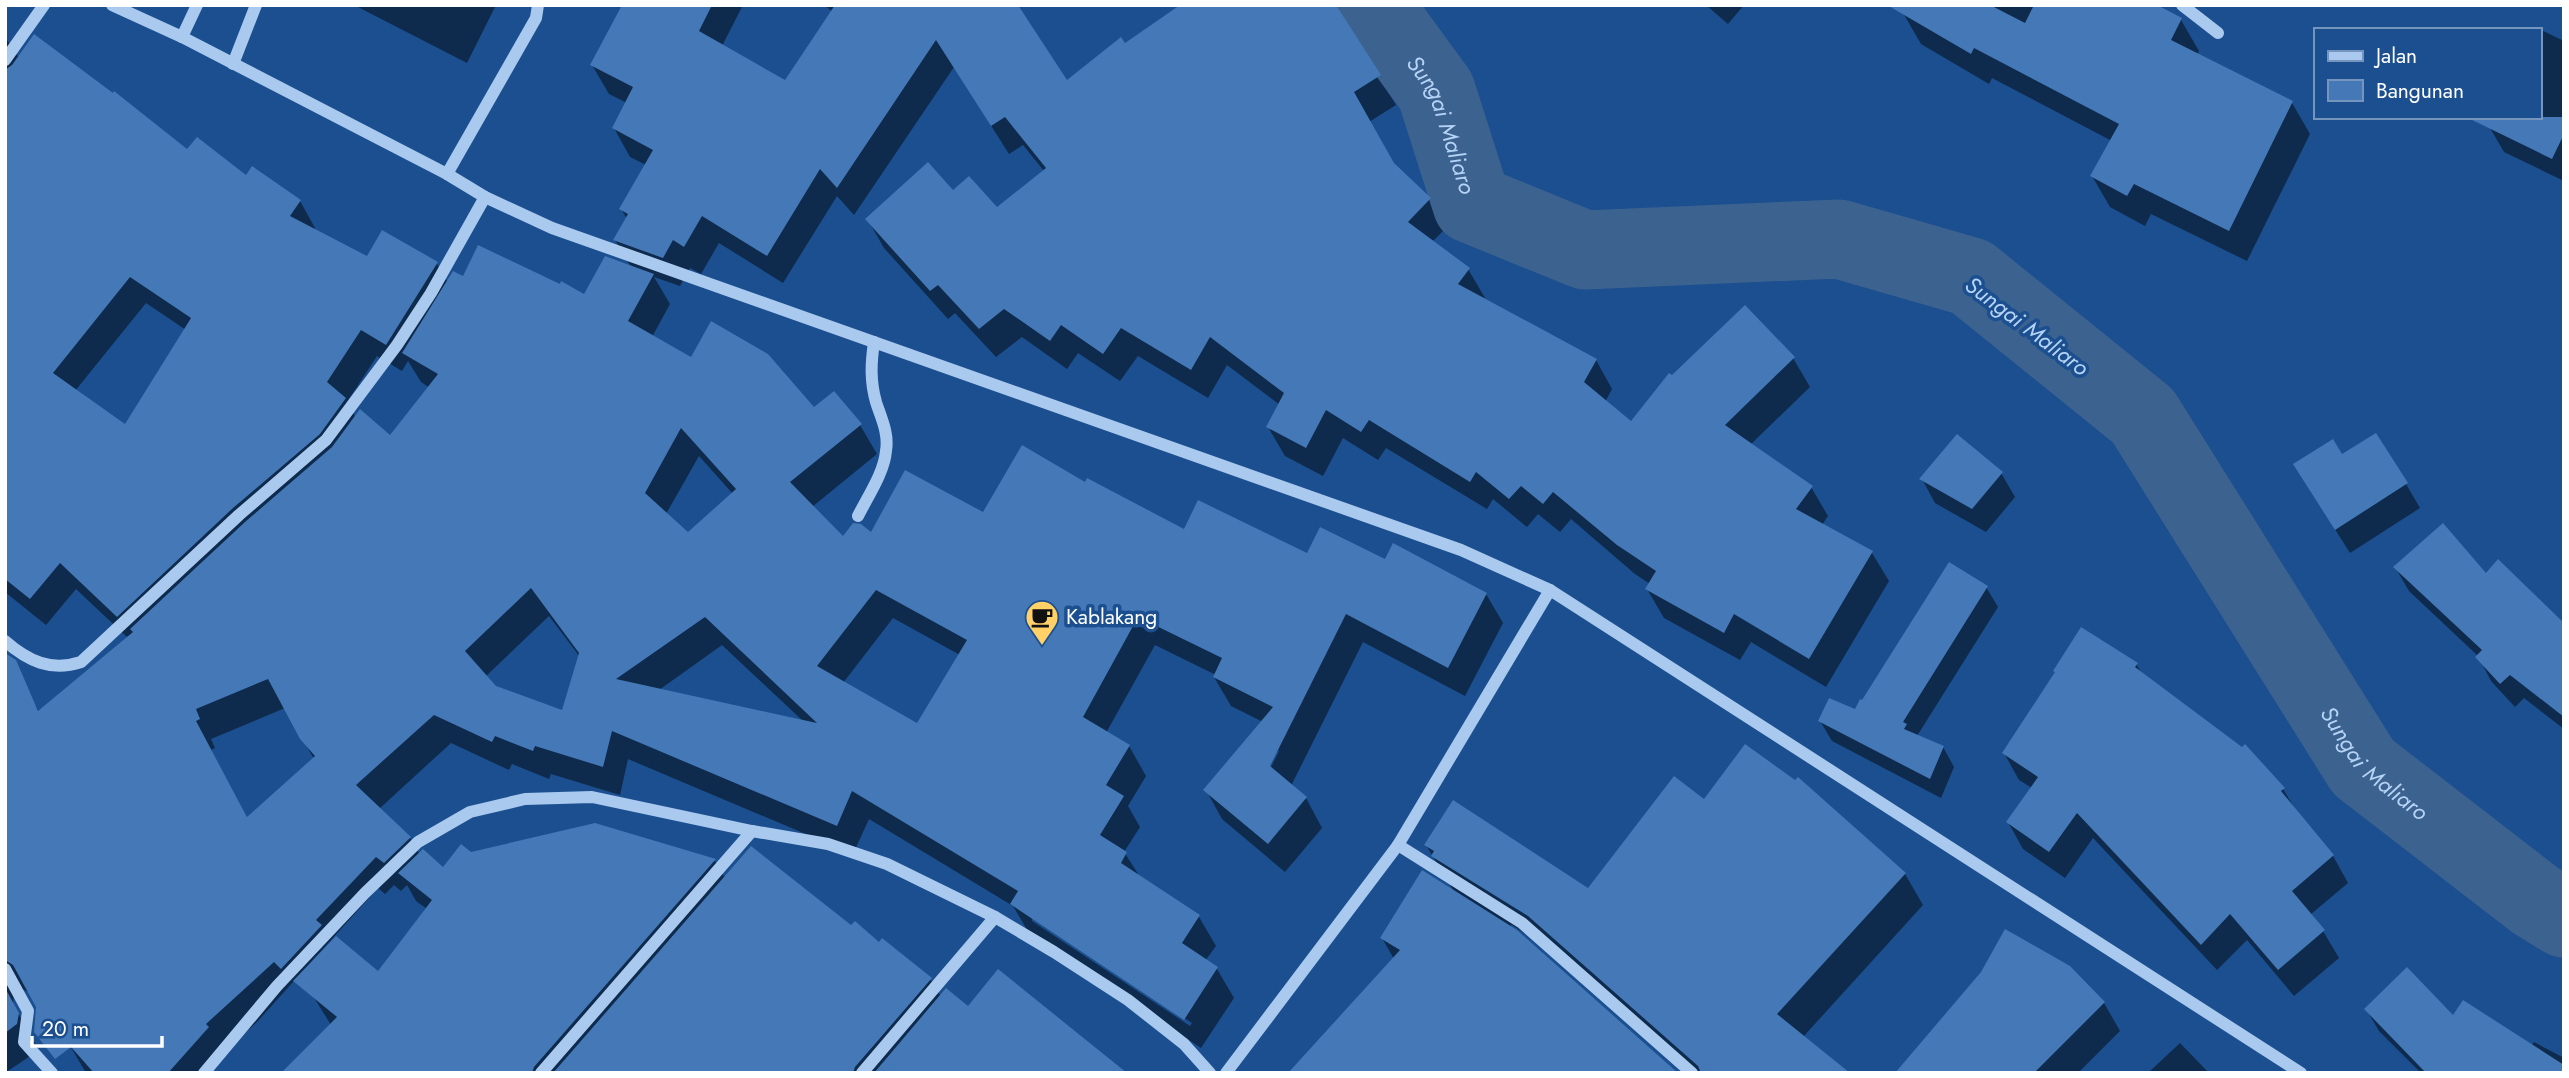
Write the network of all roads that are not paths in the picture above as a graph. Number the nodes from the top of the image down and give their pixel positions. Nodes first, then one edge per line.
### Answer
1 (44, 5) edge
2 (112, 5) edge
3 (197, 5) edge
4 (256, 5) edge
5 (538, 5) edge
6 (2182, 5) edge
7 (2218, 33) dead end
8 (182, 37) junction
9 (5, 60) edge
10 (233, 64) junction
11 (447, 174) junction
12 (485, 197) junction
13 (874, 342) junction
14 (858, 516) dead end
15 (1550, 590) junction
16 (5, 641) edge
17 (752, 831) junction
18 (1398, 845) junction
19 (995, 917) junction
20 (5, 969) edge
21 (51, 1073) edge
22 (204, 1073) edge
23 (541, 1073) edge
24 (862, 1073) edge
25 (1210, 1073) edge
26 (1226, 1073) edge
27 (1692, 1073) edge
28 (2301, 1073) edge

1 - 9 street
2 - 8 street
3 - 8 street
4 - 10 street
5 - 11 street
6 - 7 street
8 - 10 street
10 - 11 street
11 - 12 street
12 - 13 street
12 - 16 street
13 - 14 street
13 - 15 street
15 - 18 street
15 - 28 street
17 - 19 street
17 - 22 street
17 - 23 street
18 - 26 street
18 - 27 street
19 - 24 street
19 - 25 street
20 - 21 street

